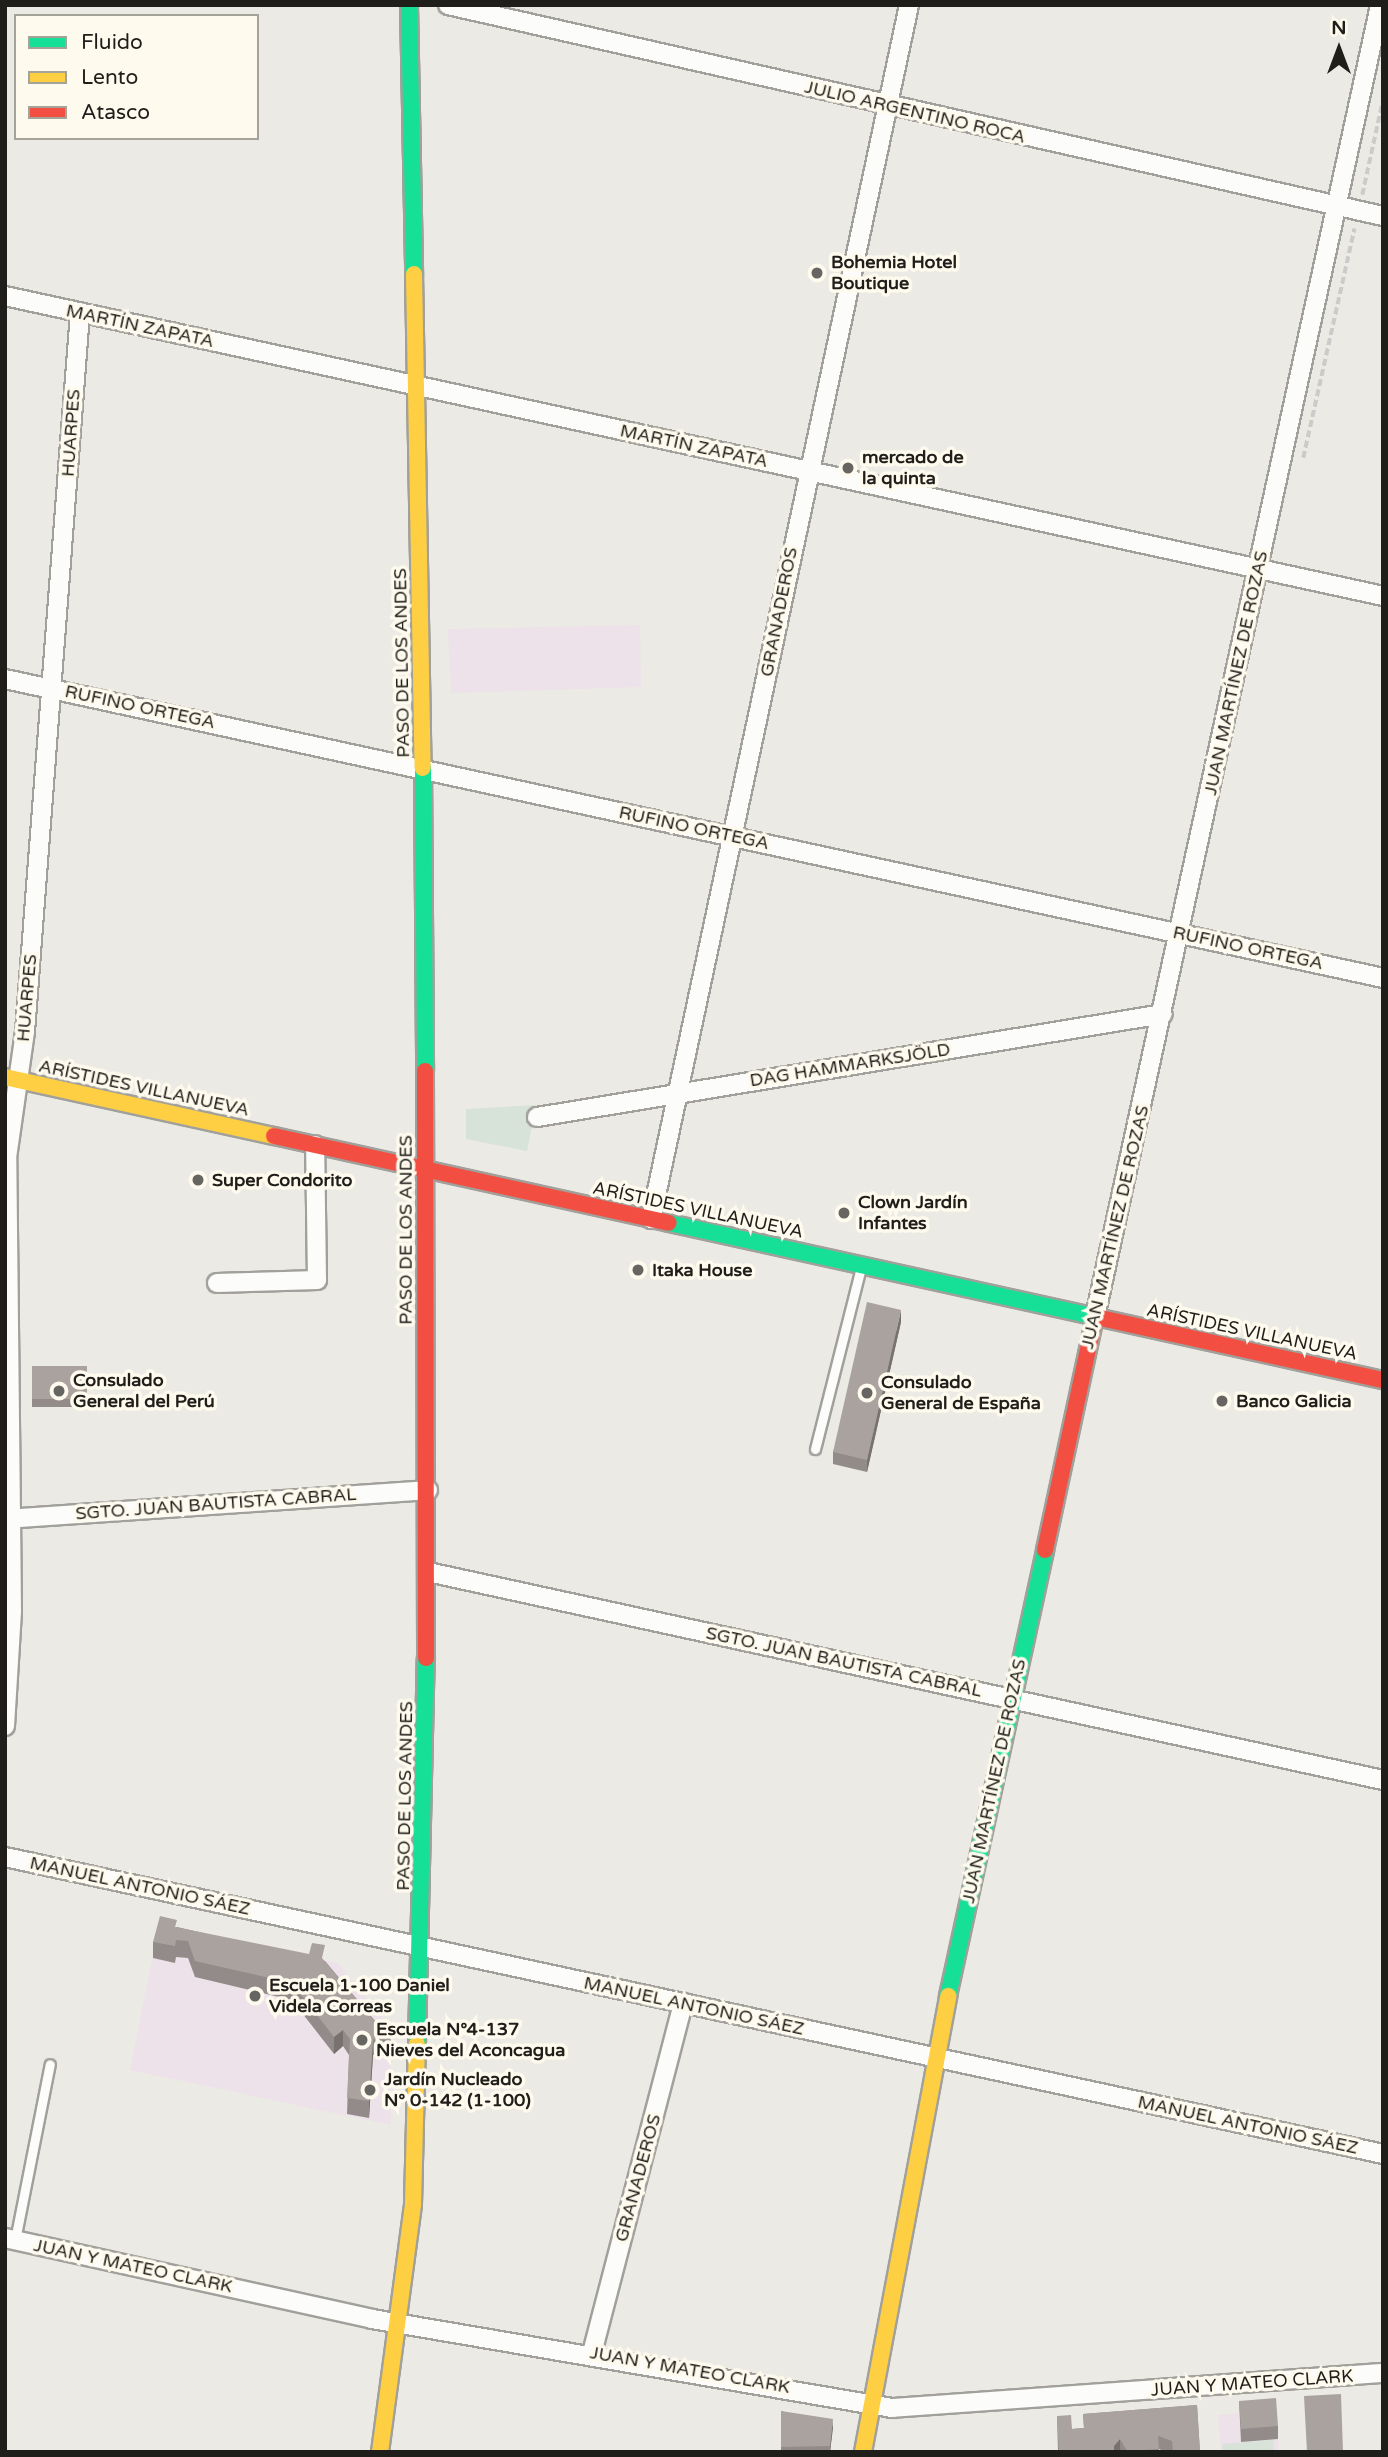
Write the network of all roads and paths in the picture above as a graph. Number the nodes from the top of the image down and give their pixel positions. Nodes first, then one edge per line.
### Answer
1 (409, 5) edge
2 (448, 5) edge
3 (909, 5) edge
4 (1380, 5) edge
5 (886, 106) junction
6 (1336, 205) junction
7 (1383, 216) edge
8 (5, 296) edge
9 (80, 313) junction
10 (414, 385) junction
11 (808, 471) junction
12 (1258, 569) junction
13 (1383, 596) edge
14 (5, 679) edge
15 (52, 688) junction
16 (424, 769) junction
17 (734, 836) junction
18 (1181, 934) junction
19 (1383, 978) edge
20 (1163, 1014) junction
21 (12, 1079) edge
22 (678, 1093) junction
23 (537, 1117) dead end
24 (315, 1145) junction
25 (7, 1147) edge
26 (424, 1169) junction
27 (651, 1219) junction
28 (861, 1265) junction
29 (217, 1283) dead end
30 (1095, 1317) junction
31 (1383, 1380) edge
32 (815, 1449) dead end
33 (428, 1490) junction
34 (7, 1519) edge
35 (428, 1572) junction
36 (1012, 1698) junction
37 (5, 1726) edge
38 (1383, 1780) edge
39 (5, 1857) edge
40 (421, 1947) junction
41 (683, 2003) junction
42 (935, 2057) junction
43 (50, 2064) dead end
44 (1383, 2154) edge
45 (10, 2239) edge
46 (402, 2322) junction
47 (592, 2353) junction
48 (1383, 2373) edge
49 (870, 2404) junction
50 (380, 2452) edge
51 (863, 2452) edge

1 - 10 street, PASO DE LOS ANDES
2 - 5 street, JULIO ARGENTINO ROCA
3 - 5 street, GRANADEROS
4 - 6 street, JUAN MARTÍNEZ DE ROZAS
5 - 6 street, JULIO ARGENTINO ROCA
5 - 11 street, GRANADEROS
6 - 7 street, JULIO ARGENTINO ROCA
6 - 12 street, JUAN MARTÍNEZ DE ROZAS
8 - 9 street, MARTÍN ZAPATA
9 - 10 street, MARTÍN ZAPATA
9 - 15 street, HUARPES
10 - 11 street, MARTÍN ZAPATA
10 - 16 street, PASO DE LOS ANDES
11 - 12 street, MARTÍN ZAPATA
11 - 17 street, GRANADEROS
12 - 13 street, MARTÍN ZAPATA
12 - 18 street, JUAN MARTÍNEZ DE ROZAS
14 - 15 street, RUFINO ORTEGA
15 - 16 street, RUFINO ORTEGA
15 - 21 street, HUARPES
16 - 17 street, RUFINO ORTEGA
16 - 26 street, PASO DE LOS ANDES
17 - 18 street, RUFINO ORTEGA
17 - 22 street, GRANADEROS
18 - 19 street, RUFINO ORTEGA
18 - 20 street, JUAN MARTÍNEZ DE ROZAS
20 - 22 street, DAG HAMMARKSJÖLD
20 - 30 street, JUAN MARTÍNEZ DE ROZAS
21 - 24 street, ARÍSTIDES VILLANUEVA
21 - 25 street, HUARPES
22 - 23 street, DAG HAMMARKSJÖLD
22 - 27 street, GRANADEROS
24 - 26 street, ARÍSTIDES VILLANUEVA
24 - 29 street
25 - 34 street, HUARPES
26 - 27 street, ARÍSTIDES VILLANUEVA
26 - 33 street, PASO DE LOS ANDES
27 - 28 street, ARÍSTIDES VILLANUEVA
28 - 30 street, ARÍSTIDES VILLANUEVA
28 - 32 lane
30 - 31 street, ARÍSTIDES VILLANUEVA
30 - 36 street, JUAN MARTÍNEZ DE ROZAS
33 - 34 street, SGTO. JUAN BAUTISTA CABRAL
33 - 35 street, PASO DE LOS ANDES
34 - 37 street, HUARPES
35 - 36 street, SGTO. JUAN BAUTISTA CABRAL
35 - 40 street, PASO DE LOS ANDES
36 - 38 street, SGTO. JUAN BAUTISTA CABRAL
36 - 42 street, JUAN MARTÍNEZ DE ROZAS
39 - 40 street, MANUEL ANTONIO SÁEZ
40 - 41 street, MANUEL ANTONIO SÁEZ
40 - 46 street, PASO DE LOS ANDES
41 - 42 street, MANUEL ANTONIO SÁEZ
41 - 47 street, GRANADEROS
42 - 44 street, MANUEL ANTONIO SÁEZ
42 - 49 street, JUAN MARTÍNEZ DE ROZAS
43 - 45 lane
45 - 46 street, JUAN Y MATEO CLARK
46 - 47 street, JUAN Y MATEO CLARK
46 - 50 street, PASO DE LOS ANDES
47 - 49 street, JUAN Y MATEO CLARK
48 - 49 street, JUAN Y MATEO CLARK
49 - 51 street, JUAN MARTÍNEZ DE ROZAS

